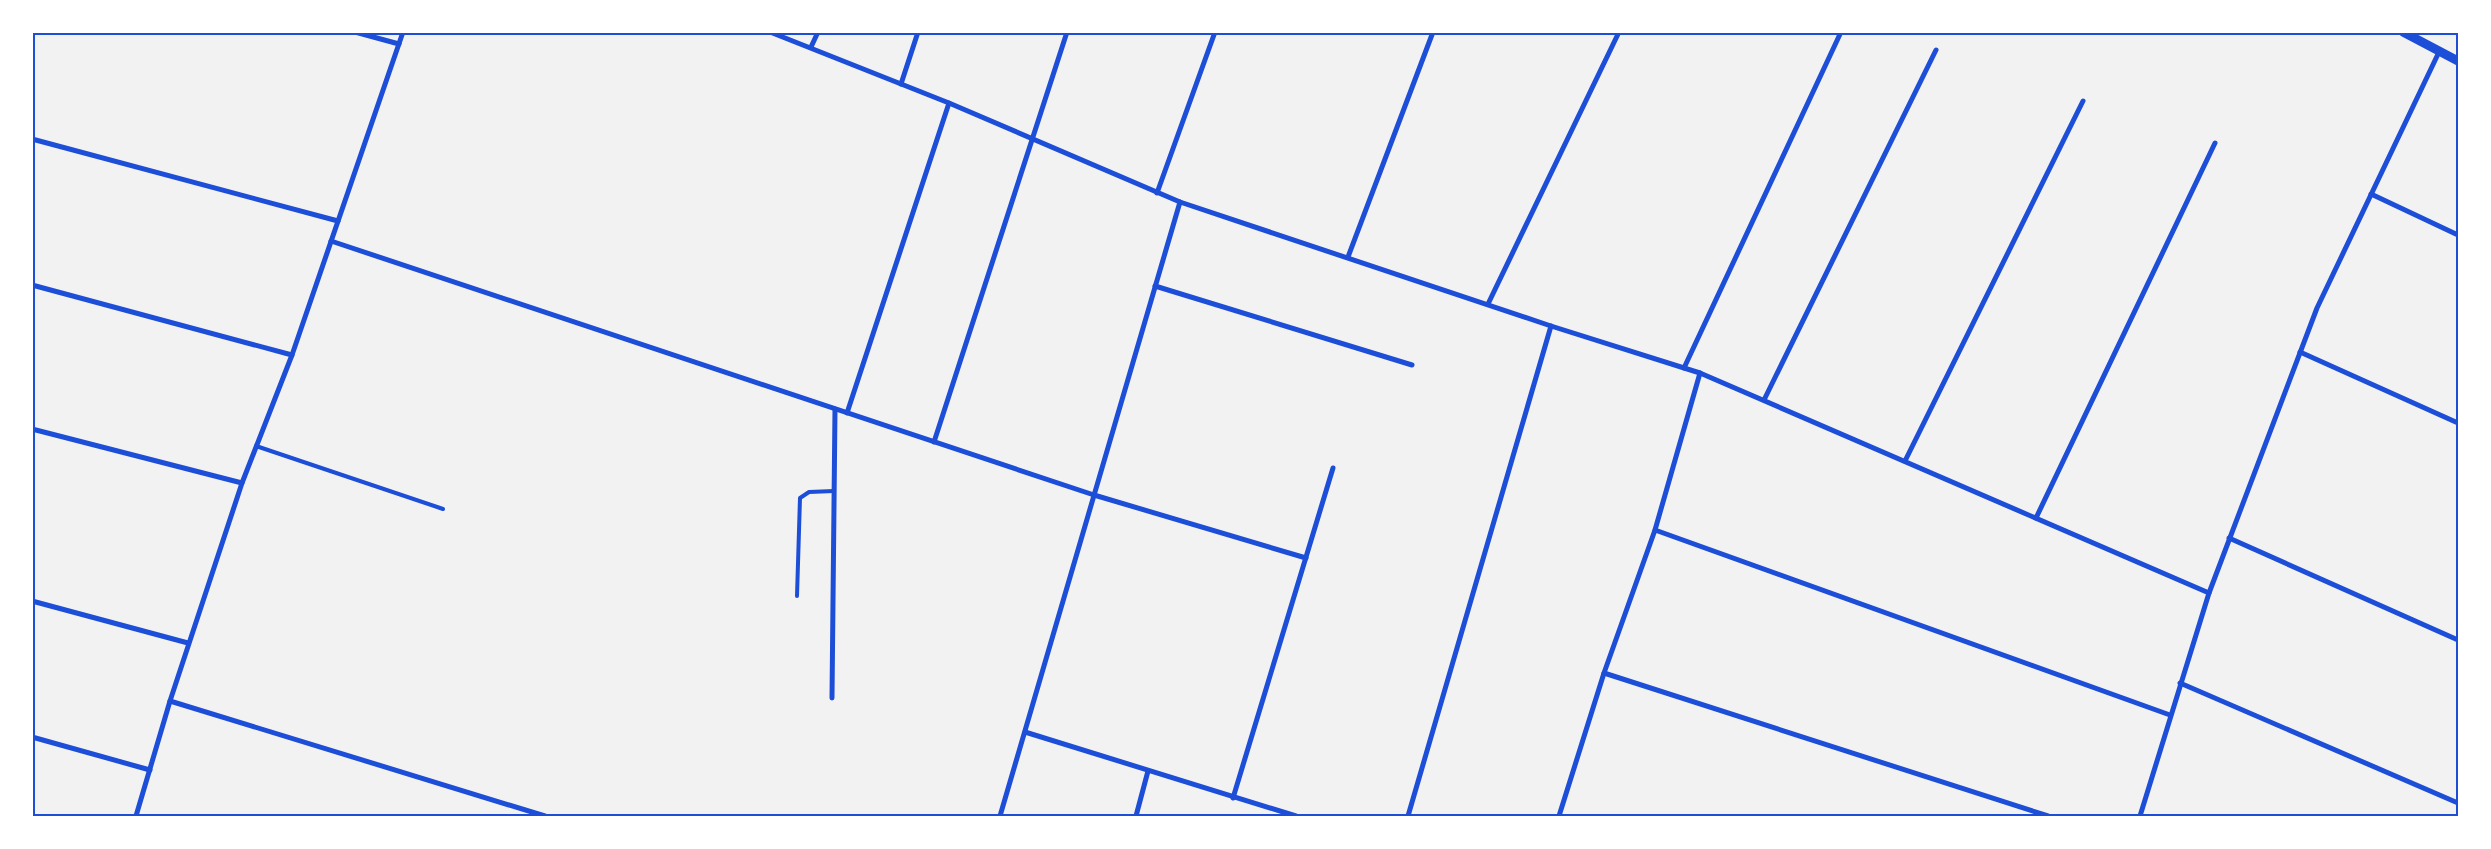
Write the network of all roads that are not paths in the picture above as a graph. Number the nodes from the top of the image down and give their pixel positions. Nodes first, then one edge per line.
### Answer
1 (355, 32) edge
2 (403, 32) edge
3 (770, 32) edge
4 (818, 32) edge
5 (918, 32) edge
6 (1067, 32) edge
7 (1215, 32) edge
8 (1433, 32) edge
9 (1619, 32) edge
10 (1841, 32) edge
11 (2403, 32) edge
12 (399, 44) junction
13 (811, 47) junction
14 (1936, 50) dead end
15 (2439, 52) junction
16 (2458, 61) edge
17 (901, 84) junction
18 (2083, 101) dead end
19 (949, 103) junction
20 (1032, 138) junction
21 (32, 139) edge
22 (2215, 143) dead end
23 (1157, 193) junction
24 (2371, 194) junction
25 (1180, 202) junction
26 (338, 221) junction
27 (2458, 235) edge
28 (331, 240) junction
29 (1348, 257) junction
30 (32, 285) edge
31 (1155, 286) junction
32 (1488, 304) junction
33 (1551, 326) junction
34 (2300, 352) junction
35 (292, 355) junction
36 (1412, 365) dead end
37 (1684, 368) junction
38 (1700, 372) junction
39 (1764, 400) junction
40 (835, 409) junction
41 (847, 413) junction
42 (2458, 423) edge
43 (32, 429) edge
44 (934, 442) junction
45 (256, 446) junction
46 (1905, 461) junction
47 (1333, 468) dead end
48 (242, 482) junction
49 (834, 491) junction
50 (1094, 495) junction
51 (443, 509) dead end
52 (2036, 518) junction
53 (1655, 530) junction
54 (2229, 538) junction
55 (1306, 558) junction
56 (2209, 593) junction
57 (797, 596) dead end
58 (32, 601) edge
59 (2458, 640) edge
60 (188, 642) junction
61 (1604, 673) junction
62 (2180, 683) junction
63 (832, 698) dead end
64 (170, 701) junction
65 (2170, 715) junction
66 (1025, 732) junction
67 (32, 736) edge
68 (150, 770) junction
69 (1148, 771) junction
70 (1233, 798) junction
71 (2458, 803) edge
72 (1281, 814) edge
73 (136, 816) edge
74 (545, 816) edge
75 (1000, 816) edge
76 (1136, 816) edge
77 (1296, 816) edge
78 (1408, 816) edge
79 (1558, 816) edge
80 (2048, 816) edge
81 (2140, 816) edge

1 - 12 street
2 - 12 street
3 - 13 street
4 - 13 street
5 - 17 street
6 - 20 street
7 - 23 street
8 - 29 street
9 - 32 street
10 - 37 street
11 - 15 street
12 - 26 street
13 - 17 street
14 - 39 street
15 - 16 street
15 - 24 street
17 - 19 street
18 - 46 street
19 - 20 street
19 - 41 street
20 - 23 street
20 - 44 street
21 - 26 street
22 - 52 street
23 - 25 street
24 - 27 street
24 - 34 street
25 - 29 street
25 - 31 street
26 - 28 street
28 - 35 street
28 - 40 street
29 - 32 street
30 - 35 street
31 - 36 street
31 - 50 street
32 - 33 street
33 - 37 street
33 - 78 street
34 - 42 street
34 - 54 street
35 - 45 street
37 - 38 street
38 - 39 street
38 - 53 street
39 - 46 street
40 - 41 street
40 - 49 street
41 - 44 street
43 - 48 street
44 - 50 street
45 - 48 street
45 - 51 lane
46 - 52 street
47 - 55 street
48 - 60 street
49 - 57 lane
49 - 63 street
50 - 55 street
50 - 66 street
52 - 56 street
53 - 61 street
53 - 65 street
54 - 56 street
54 - 59 street
55 - 70 street
56 - 62 street
58 - 60 street
60 - 64 street
61 - 79 street
61 - 80 street
62 - 65 street
62 - 71 street
64 - 68 street
64 - 74 street
65 - 81 street
66 - 69 street
66 - 75 street
67 - 68 street
68 - 73 street
69 - 70 street
69 - 76 street
70 - 72 street
72 - 77 street

